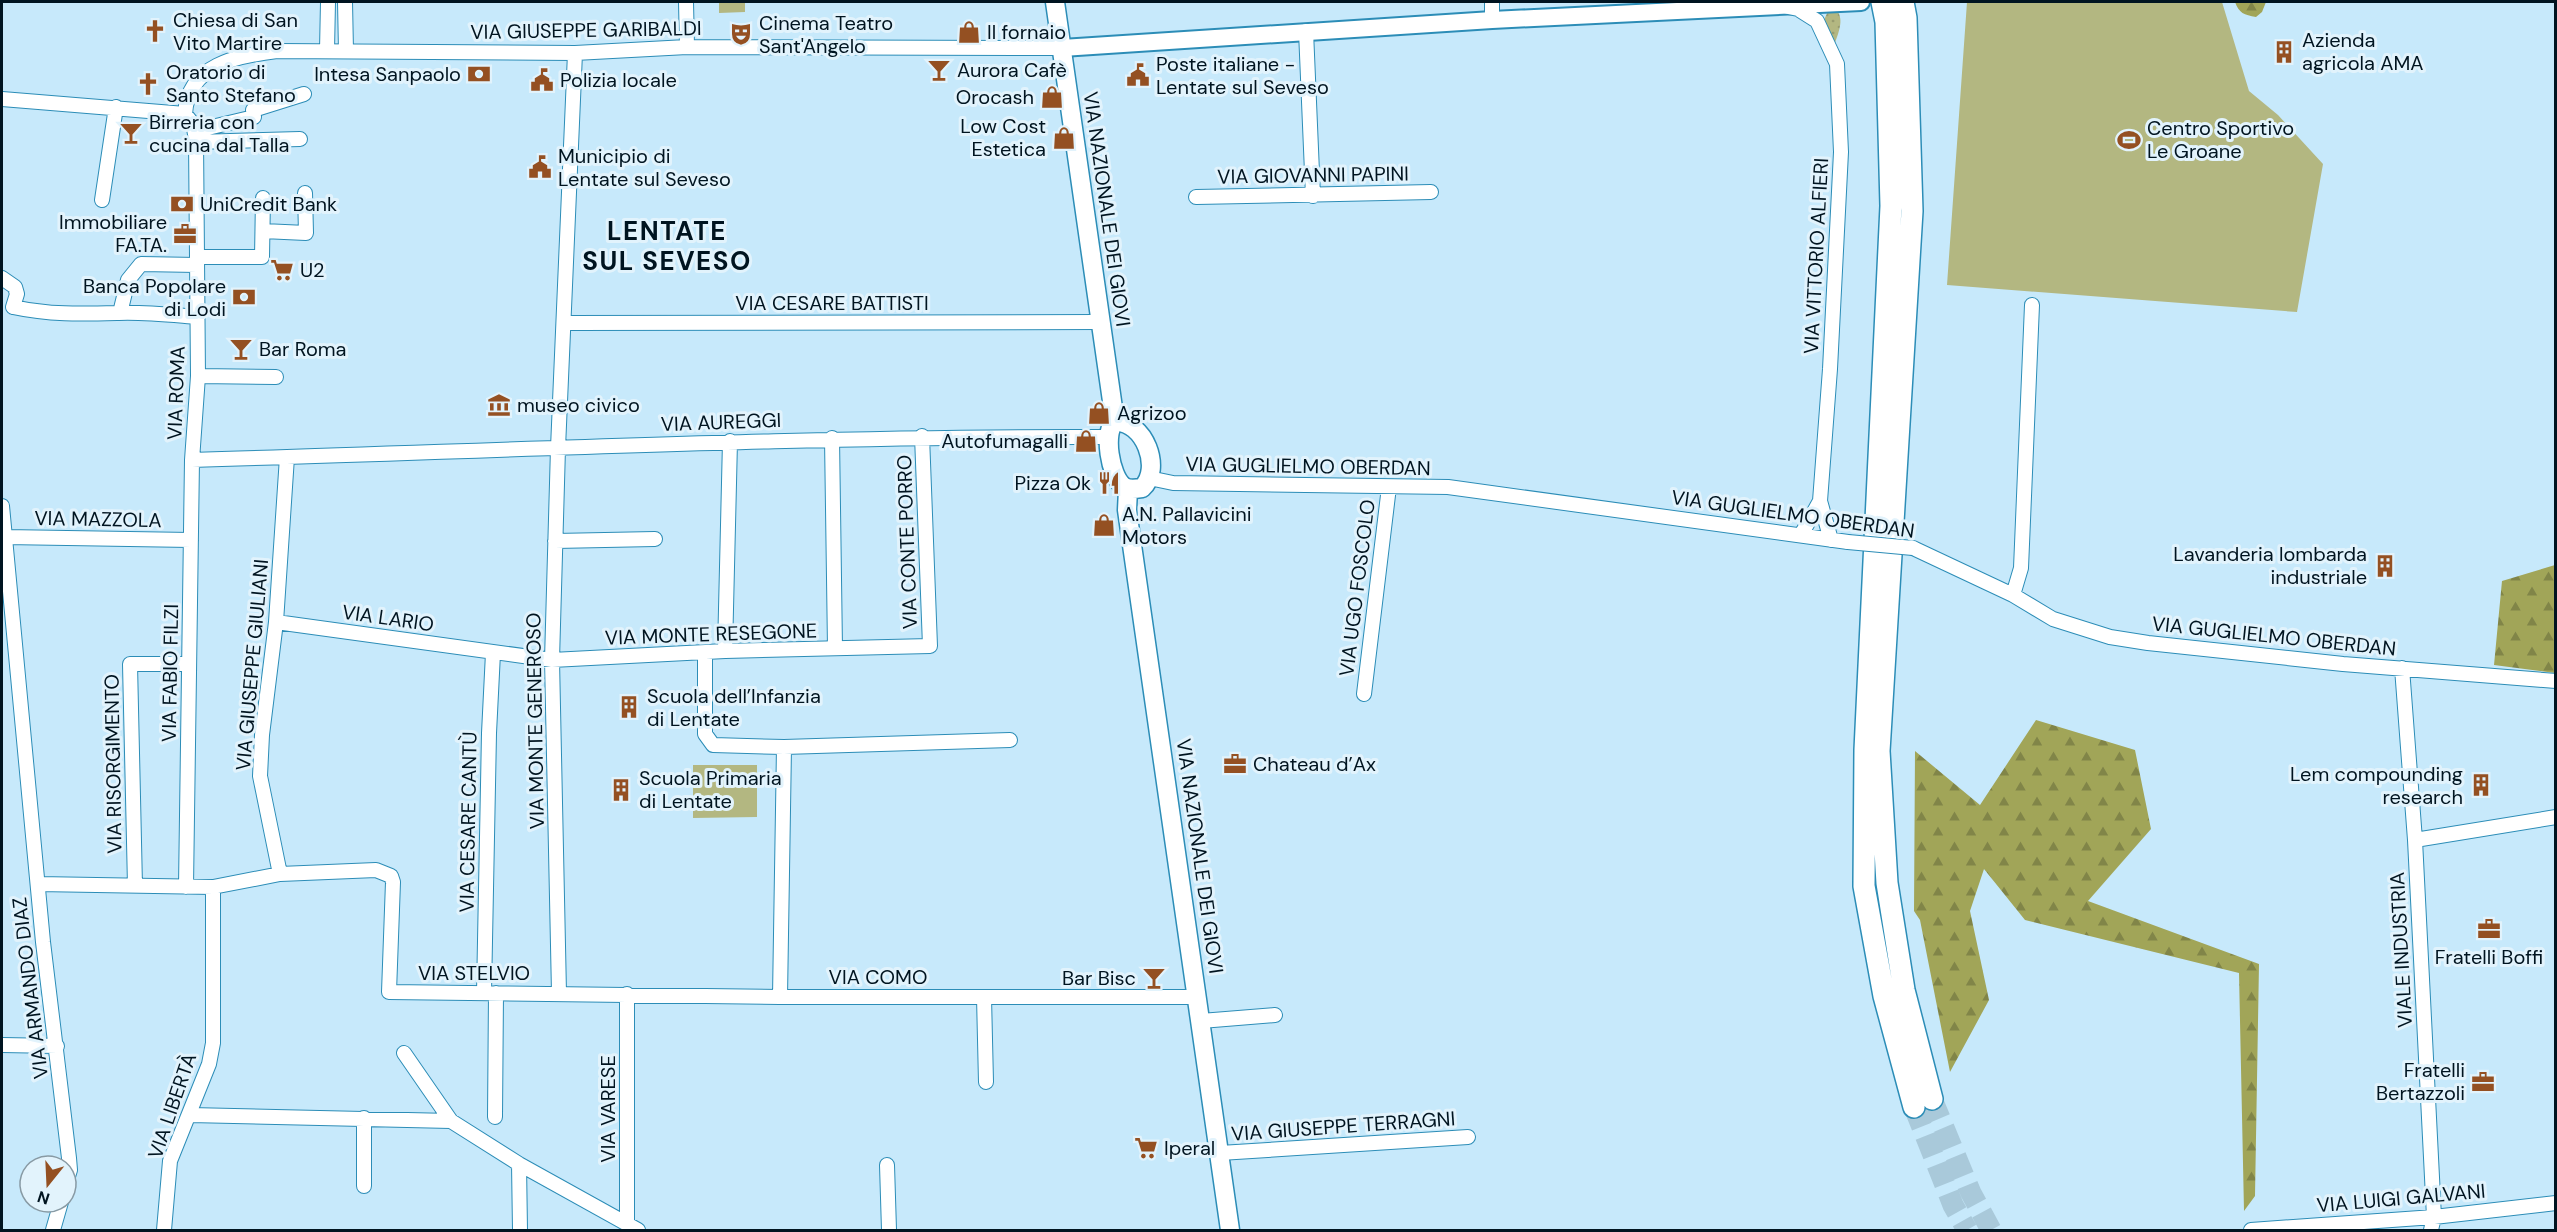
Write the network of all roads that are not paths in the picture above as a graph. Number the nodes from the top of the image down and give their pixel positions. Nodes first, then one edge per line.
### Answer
1 (328, 2) edge
2 (345, 2) edge
3 (686, 2) edge
4 (1055, 2) edge
5 (1492, 2) edge
6 (1861, 2) edge
7 (1882, 2) edge
8 (1903, 2) edge
9 (1777, 5) junction
10 (1492, 20) junction
11 (1306, 31) junction
12 (687, 47) junction
13 (1062, 48) junction
14 (327, 50) junction
15 (346, 51) junction
16 (575, 54) junction
17 (304, 94) dead end
18 (2, 99) edge
19 (116, 107) junction
20 (185, 114) junction
21 (195, 136) junction
22 (300, 139) dead end
23 (1431, 192) dead end
24 (306, 193) dead end
25 (1313, 196) junction
26 (1196, 197) dead end
27 (263, 198) dead end
28 (102, 200) dead end
29 (262, 231) junction
30 (197, 266) junction
31 (2, 278) edge
32 (2032, 305) dead end
33 (7, 310) edge
34 (120, 313) junction
35 (198, 316) junction
36 (1100, 322) junction
37 (565, 323) junction
38 (198, 376) junction
39 (276, 377) dead end
40 (1111, 430) junction
41 (922, 436) junction
42 (832, 438) junction
43 (730, 441) junction
44 (558, 448) junction
45 (287, 457) junction
46 (192, 460) junction
47 (1149, 478) junction
48 (1389, 487) junction
49 (1128, 489) junction
50 (1820, 501) junction
51 (2, 506) edge
52 (1801, 535) junction
53 (5, 537) junction
54 (654, 539) dead end
55 (191, 540) junction
56 (1832, 540) junction
57 (555, 541) junction
58 (2013, 595) junction
59 (276, 622) junction
60 (930, 646) joint
61 (836, 648) junction
62 (725, 651) junction
63 (493, 653) junction
64 (705, 654) junction
65 (552, 660) junction
66 (189, 664) junction
67 (2402, 668) junction
68 (2556, 681) edge
69 (1364, 694) dead end
70 (1010, 740) dead end
71 (784, 747) junction
72 (2556, 817) edge
73 (2415, 840) junction
74 (280, 874) junction
75 (38, 884) junction
76 (135, 886) junction
77 (186, 887) junction
78 (213, 887) junction
79 (490, 993) junction
80 (559, 993) junction
81 (627, 994) junction
82 (780, 997) junction
83 (984, 997) junction
84 (1197, 997) junction
85 (1275, 1015) dead end
86 (1201, 1021) junction
87 (2, 1045) edge
88 (57, 1046) junction
89 (404, 1053) dead end
90 (986, 1082) dead end
91 (190, 1115) junction
92 (495, 1117) dead end
93 (364, 1118) junction
94 (451, 1121) junction
95 (1468, 1137) dead end
96 (1220, 1153) junction
97 (69, 1154) edge
98 (519, 1164) junction
99 (887, 1166) dead end
100 (364, 1186) dead end
101 (2556, 1203) edge
102 (57, 1214) edge
103 (2432, 1224) edge
104 (633, 1227) edge
105 (52, 1230) edge
106 (164, 1230) edge
107 (520, 1230) edge
108 (890, 1230) edge
109 (1230, 1230) edge
110 (2251, 1230) edge

1 - 14 street
2 - 15 street
3 - 12 street
4 - 13 main road, VIA NAZIONALE DEI GIOVI
5 - 10 street
6 - 9 street
7 - 8 highway
9 - 10 street
9 - 50 street, VIA VITTORIO ALFIERI
10 - 11 street
11 - 13 street
11 - 25 street
12 - 13 street, VIA GIUSEPPE GARIBALDI
12 - 16 street, VIA GIUSEPPE GARIBALDI
13 - 36 main road, VIA NAZIONALE DEI GIOVI
14 - 15 street, VIA GIUSEPPE GARIBALDI
14 - 20 street, VIA GIUSEPPE GARIBALDI
15 - 16 street, VIA GIUSEPPE GARIBALDI
16 - 37 street, VIA MONTE GENEROSO
17 - 21 street
18 - 19 street
19 - 20 street
19 - 28 street
20 - 21 street, VIA ROMA
21 - 22 street
21 - 30 street, VIA ROMA
23 - 25 street, VIA GIOVANNI PAPINI
24 - 29 street
25 - 26 street, VIA GIOVANNI PAPINI
27 - 29 street
29 - 30 street
30 - 34 street
30 - 35 street, VIA ROMA
31 - 33 street
32 - 58 street
33 - 34 street
34 - 35 street
35 - 38 street, VIA ROMA
36 - 37 street, VIA CESARE BATTISTI
36 - 40 main road, VIA NAZIONALE DEI GIOVI
37 - 44 street, VIA MONTE GENEROSO
38 - 39 street
38 - 46 street, VIA ROMA
40 - 41 street, VIA AUREGGI
40 - 47 main road
40 - 49 main road, VIA NAZIONALE DEI GIOVI
41 - 42 street, VIA AUREGGI
41 - 60 street, VIA CONTE PORRO
42 - 43 street, VIA AUREGGI
42 - 61 street
43 - 44 street, VIA AUREGGI
43 - 62 street
44 - 45 street, VIA AUREGGI
44 - 57 street, VIA MONTE GENEROSO
45 - 46 street, VIA AUREGGI
45 - 59 street, VIA GIUSEPPE GIULIANI
46 - 55 street, VIA FABIO FILZI
47 - 48 street, VIA GUGLIELMO OBERDAN
47 - 49 main road
48 - 52 street, VIA GUGLIELMO OBERDAN
48 - 69 street, VIA UGO FOSCOLO
49 - 84 main road, VIA NAZIONALE DEI GIOVI
50 - 52 street
50 - 56 street, VIA VITTORIO ALFIERI
51 - 53 street, VIA ARMANDO DIAZ
52 - 56 street, VIA GUGLIELMO OBERDAN
53 - 55 street, VIA MAZZOLA
53 - 75 street, VIA ARMANDO DIAZ
54 - 57 street
55 - 66 street, VIA FABIO FILZI
56 - 58 street, VIA GUGLIELMO OBERDAN, bridge
57 - 65 street, VIA MONTE GENEROSO
58 - 67 street, VIA GUGLIELMO OBERDAN
59 - 63 street, VIA LARIO
59 - 74 street, VIA GIUSEPPE GIULIANI
60 - 61 street, VIA MONTE RESEGONE
61 - 62 street, VIA MONTE RESEGONE
62 - 64 street, VIA MONTE RESEGONE
63 - 65 street, VIA MONTE RESEGONE
63 - 79 street, VIA CESARE CANTÙ
64 - 65 street, VIA MONTE RESEGONE
64 - 71 street
65 - 80 street, VIA MONTE GENEROSO
66 - 76 street, VIA RISORGIMENTO
66 - 77 street, VIA FABIO FILZI
67 - 68 street, VIA GUGLIELMO OBERDAN
67 - 73 street, VIALE INDUSTRIA
70 - 71 street
71 - 82 street
72 - 73 street
73 - 103 street, VIALE INDUSTRIA
74 - 78 street
74 - 79 street, VIA STELVIO
75 - 76 street
75 - 88 street, VIA ARMANDO DIAZ
76 - 77 street
77 - 78 street
78 - 91 street, VIA LIBERTÀ
79 - 80 street, VIA STELVIO
79 - 92 street, VIA CESARE CANTÙ
80 - 81 street, VIA COMO
81 - 82 street, VIA COMO
81 - 104 street, VIA VARESE
82 - 83 street, VIA COMO
83 - 84 street, VIA COMO
83 - 90 street
84 - 86 main road, VIA NAZIONALE DEI GIOVI
85 - 86 street
86 - 96 main road, VIA NAZIONALE DEI GIOVI
87 - 88 street
88 - 97 street, VIA ARMANDO DIAZ
89 - 94 street
91 - 93 street
91 - 106 street, VIA LIBERTÀ
93 - 94 street
93 - 100 street
94 - 98 street
95 - 96 street, VIA GIUSEPPE TERRAGNI
96 - 109 main road, VIA NAZIONALE DEI GIOVI
98 - 104 street
98 - 107 street
99 - 108 street
101 - 103 street, VIA LUIGI GALVANI
102 - 105 street
103 - 110 street, VIA LUIGI GALVANI

